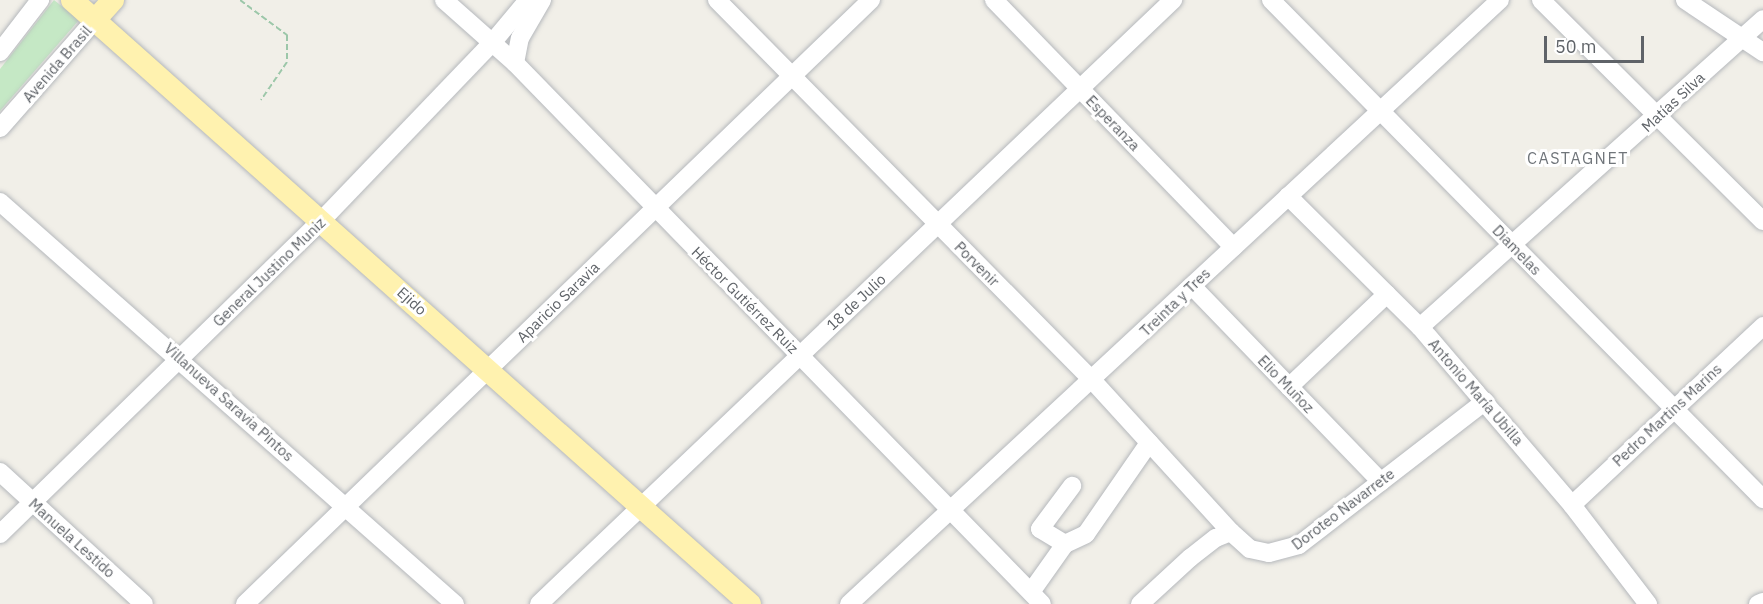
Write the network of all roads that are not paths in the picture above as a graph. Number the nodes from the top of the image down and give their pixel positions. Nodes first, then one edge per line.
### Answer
1 (40, 0) edge
2 (72, 0) edge
3 (444, 0) edge
4 (528, 0) edge
5 (542, 0) edge
6 (717, 0) edge
7 (871, 0) edge
8 (994, 0) edge
9 (1173, 0) edge
10 (1271, 0) edge
11 (1500, 0) edge
12 (1541, 0) edge
13 (1684, 0) edge
14 (102, 7) edge
15 (1763, 19) edge
16 (1743, 38) junction
17 (492, 43) junction
18 (0, 52) edge
19 (1763, 52) edge
20 (515, 63) junction
21 (792, 76) junction
22 (1080, 89) junction
23 (1380, 110) junction
24 (1657, 118) junction
25 (0, 128) edge
26 (1288, 195) junction
27 (0, 202) edge
28 (655, 208) junction
29 (327, 215) junction
30 (1763, 221) edge
31 (939, 225) junction
32 (1512, 246) junction
33 (1233, 247) junction
34 (1192, 286) junction
35 (1387, 294) junction
36 (1763, 326) edge
37 (1420, 327) junction
38 (800, 355) junction
39 (180, 358) junction
40 (493, 365) junction
41 (1093, 381) junction
42 (1289, 387) junction
43 (1485, 400) junction
44 (1672, 409) junction
45 (1149, 443) junction
46 (0, 472) edge
47 (1381, 482) junction
48 (1072, 486) dead end
49 (1763, 499) edge
50 (644, 501) junction
51 (32, 502) junction
52 (1572, 505) junction
53 (348, 508) junction
54 (953, 511) junction
55 (1231, 532) junction
56 (0, 534) edge
57 (1065, 544) junction
58 (1036, 598) edge
59 (1763, 602) edge
60 (144, 604) edge
61 (244, 604) edge
62 (455, 604) edge
63 (538, 604) edge
64 (750, 604) edge
65 (765, 604) edge
66 (849, 604) edge
67 (1140, 604) edge
68 (1648, 604) edge
69 (1758, 604) edge

1 - 18 street
2 - 14 main road, Ejido
3 - 17 street, Héctor Gutiérrez Ruiz
4 - 17 street, General Justino Muniz
5 - 20 street
6 - 21 street, Porvenir
7 - 21 street, Aparicio Saravia
8 - 22 street, Esperanza
9 - 22 street, 18 de Julio
10 - 23 street, Diamelas
11 - 23 street, Treinta y Tres
12 - 24 street
13 - 16 street
14 - 25 street, Avenida Brasil
14 - 29 main road, Ejido
15 - 16 street, Matías Silva
16 - 19 street
16 - 24 street, Matías Silva
17 - 20 street, Héctor Gutiérrez Ruiz
17 - 29 street, General Justino Muniz
20 - 28 street, Héctor Gutiérrez Ruiz
21 - 28 street, Aparicio Saravia
21 - 31 street, Porvenir
22 - 31 street, 18 de Julio
22 - 33 street, Esperanza
23 - 26 street, Treinta y Tres
23 - 32 street, Diamelas
24 - 30 street
24 - 32 street, Matías Silva
26 - 33 street, Treinta y Tres
26 - 35 street, Antonio María Ubilla
27 - 39 street, Villanueva Saravia Pintos
28 - 38 street, Héctor Gutiérrez Ruiz
28 - 40 street, Aparicio Saravia
29 - 39 street, General Justino Muniz
29 - 40 main road, Ejido
31 - 38 street, 18 de Julio
31 - 41 street, Porvenir
32 - 37 street, Matías Silva
32 - 44 street, Diamelas
33 - 34 street, Treinta y Tres
34 - 41 street, Treinta y Tres
34 - 42 street, Elio Muñoz
35 - 37 street, Antonio María Ubilla
35 - 42 street
36 - 44 street, Pedro Martins Marins
37 - 43 street, Antonio María Ubilla
38 - 50 street, 18 de Julio
38 - 54 street, Héctor Gutiérrez Ruiz
39 - 51 street, General Justino Muniz
39 - 53 street, Villanueva Saravia Pintos
40 - 50 main road, Ejido
40 - 53 street, Aparicio Saravia
41 - 45 street, Porvenir
41 - 54 street, Treinta y Tres
42 - 47 street, Elio Muñoz
43 - 47 street, Doroteo Navarrete
43 - 52 street, Antonio María Ubilla
44 - 49 street, Diamelas
44 - 52 street, Pedro Martins Marins
45 - 55 street, Porvenir
45 - 57 street
46 - 51 street, Manuela Lestido
47 - 55 street, Doroteo Navarrete
48 - 57 street
50 - 63 street, 18 de Julio
50 - 64 main road, Ejido
50 - 65 main road, Ejido
51 - 56 street, General Justino Muniz
51 - 60 street, Manuela Lestido
52 - 68 street, Antonio María Ubilla
53 - 61 street, Aparicio Saravia
53 - 62 street, Villanueva Saravia Pintos
54 - 58 street, Héctor Gutiérrez Ruiz
54 - 66 street, Treinta y Tres
55 - 67 street
57 - 58 street
59 - 69 street

